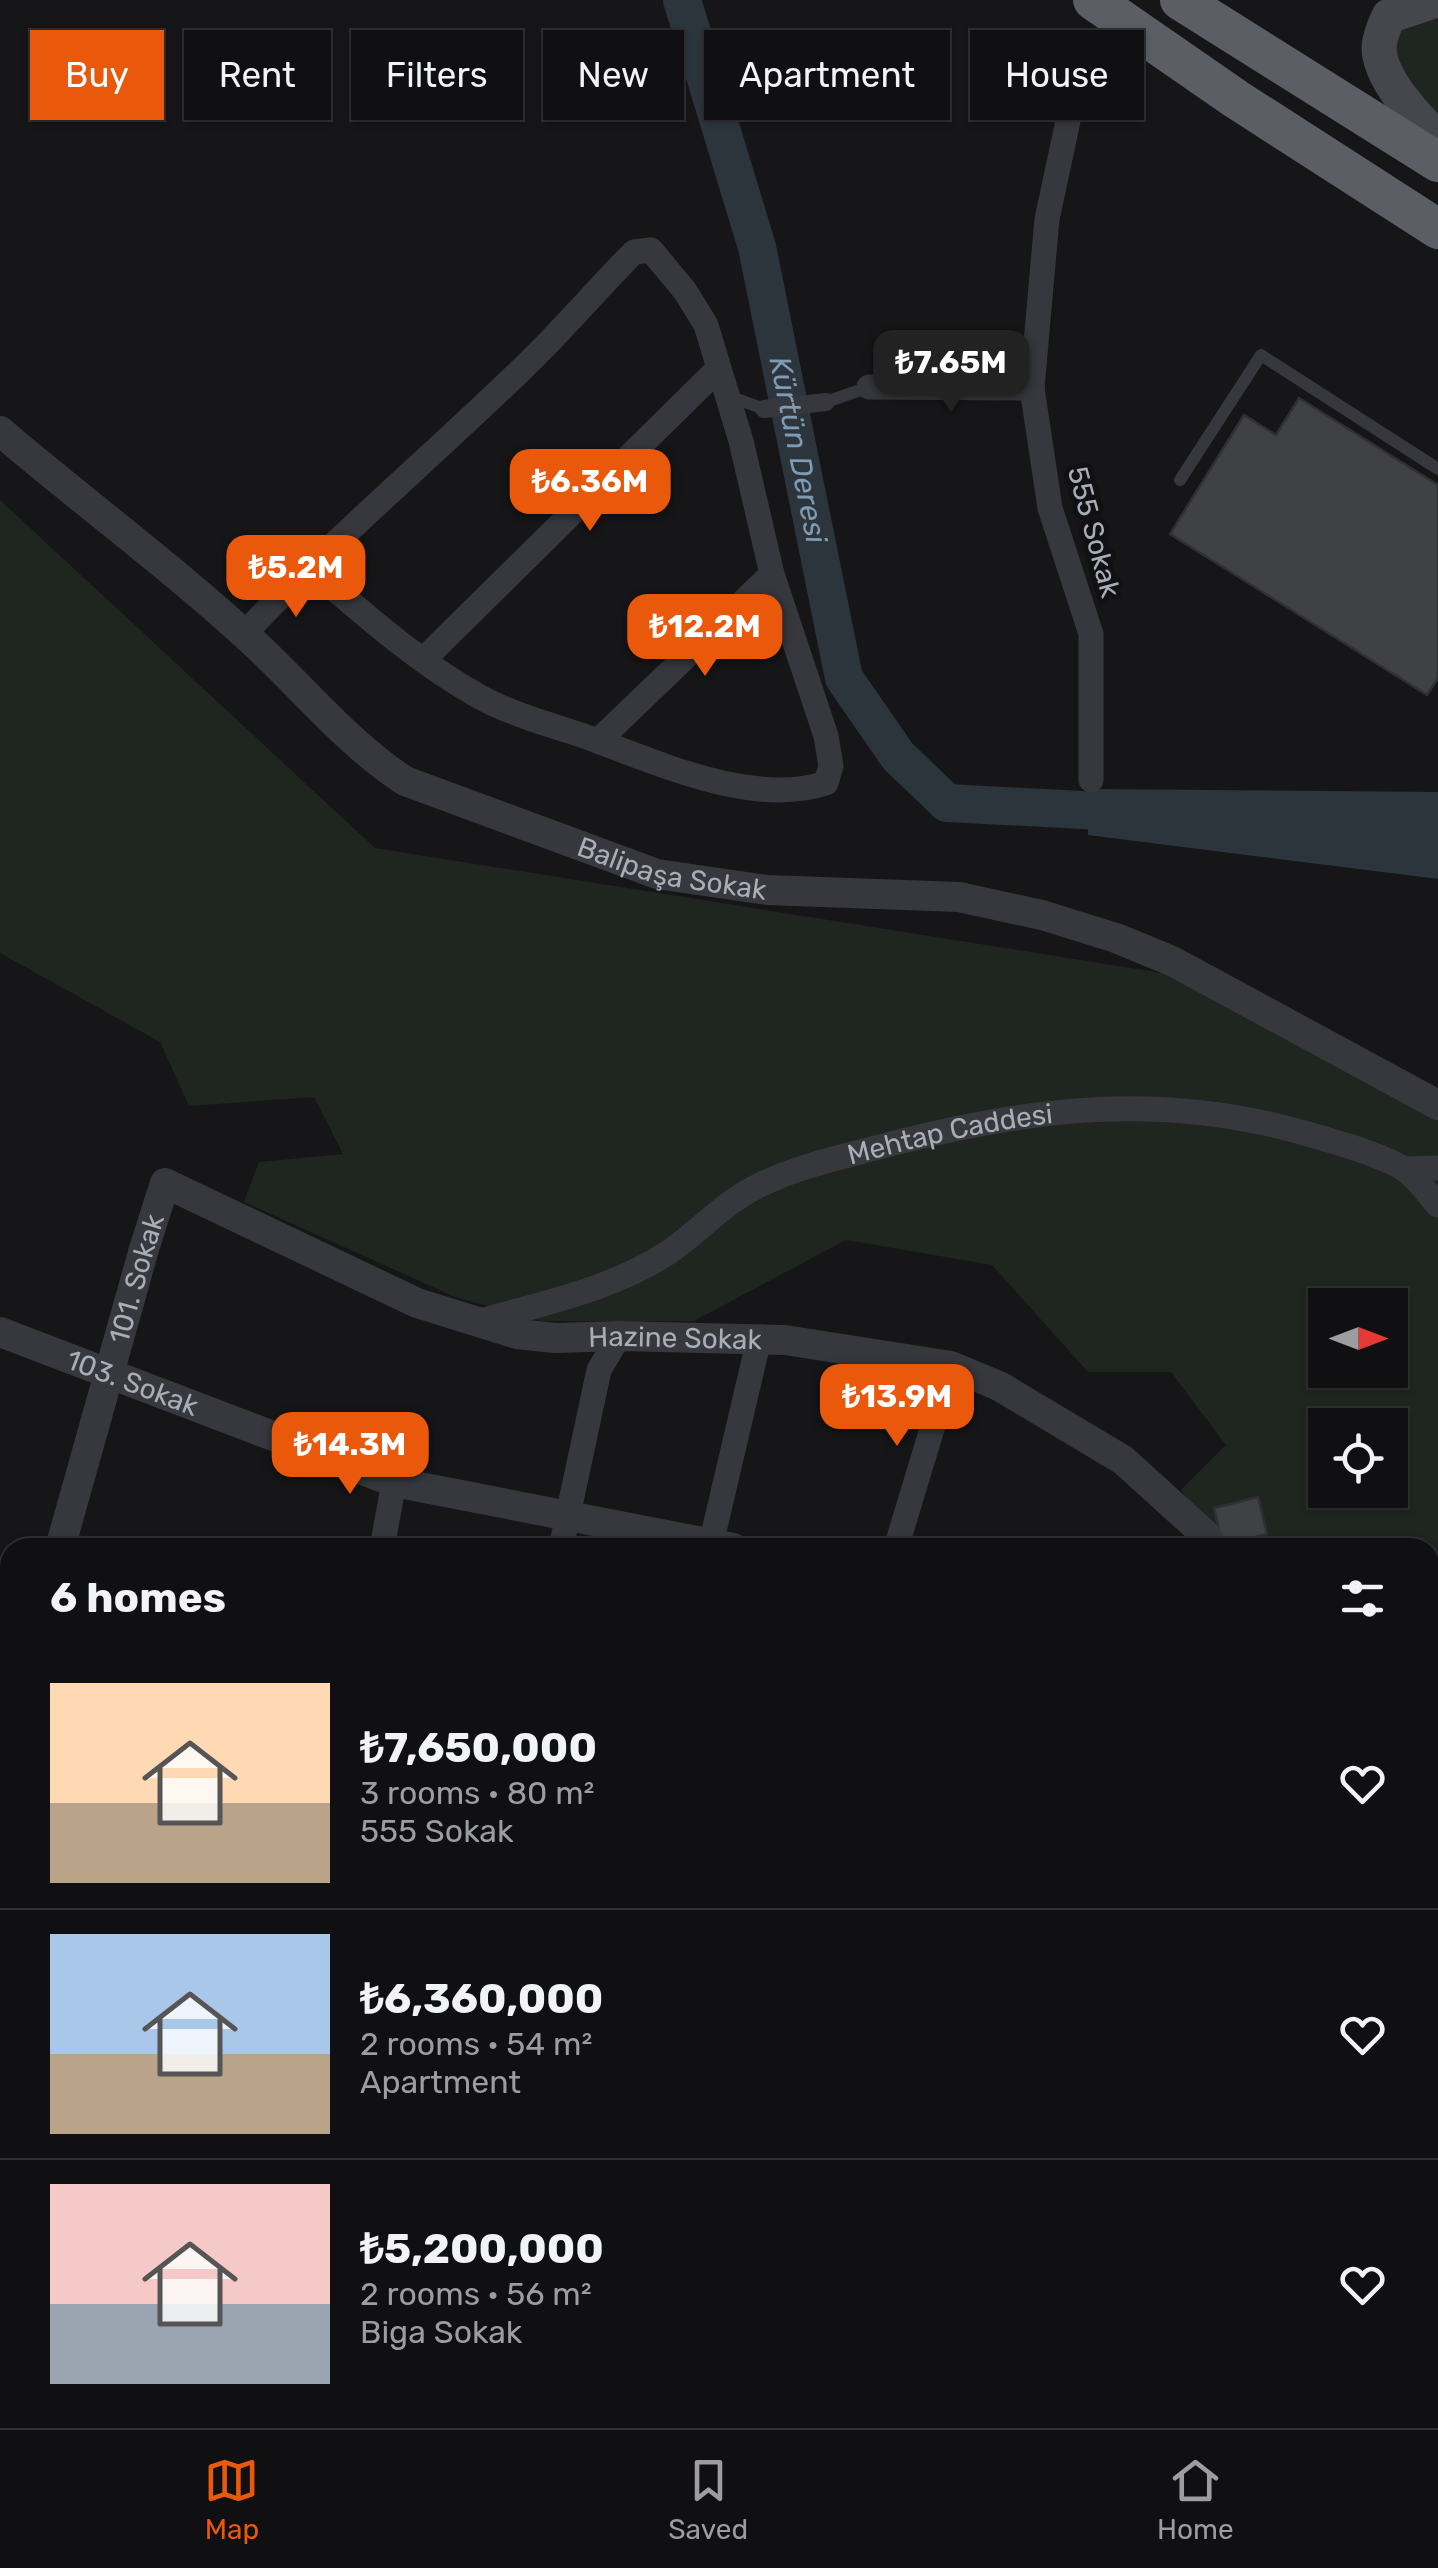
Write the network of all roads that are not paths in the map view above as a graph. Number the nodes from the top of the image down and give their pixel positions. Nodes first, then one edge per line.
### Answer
1 (1180, 0) edge
2 (1437, 0) edge
3 (1109, 10) edge
4 (1438, 138) edge
5 (1438, 162) edge
6 (1438, 229) edge
7 (718, 369) junction
8 (869, 387) joint
9 (1032, 388) junction
10 (726, 395) junction
11 (826, 402) joint
12 (764, 410) joint
13 (0, 431) edge
14 (1438, 469) edge
15 (1180, 480) dead end
16 (310, 567) junction
17 (772, 574) junction
18 (244, 634) junction
19 (423, 660) junction
20 (598, 741) junction
21 (1091, 780) dead end
22 (1438, 1105) edge
23 (1404, 1168) junction
24 (1438, 1168) edge
25 (165, 1184) joint
26 (1438, 1204) edge
27 (478, 1322) junction
28 (0, 1332) edge
29 (618, 1336) junction
30 (759, 1339) junction
31 (951, 1366) junction
32 (109, 1376) junction
33 (394, 1482) junction
34 (567, 1517) junction
35 (63, 1538) edge
36 (384, 1538) edge
37 (564, 1538) edge
38 (676, 1538) edge
39 (720, 1538) edge
40 (899, 1538) edge
41 (1208, 1538) edge

1 - 5 highway
2 - 4 main road
3 - 6 highway
3 - 9 street, 555 Sokak
7 - 10 street
7 - 16 street
7 - 19 street
8 - 9 street
8 - 11 lane
9 - 21 street, 555 Sokak
10 - 12 lane
10 - 17 street
11 - 12 street
13 - 18 street, Balipaşa Sokak
14 - 15 lane
16 - 18 street
16 - 19 street
17 - 20 street
17 - 20 street
18 - 22 street, Balipaşa Sokak
19 - 20 street
23 - 24 street
23 - 26 street, Mehtap Caddesi
23 - 27 street, Mehtap Caddesi
25 - 27 street, Hazine Sokak
25 - 32 street, 101. Sokak
27 - 29 street, Hazine Sokak
28 - 32 street, 103. Sokak
29 - 30 street, Hazine Sokak
29 - 34 street
30 - 31 street, Hazine Sokak
30 - 39 street
31 - 40 street
31 - 41 street, Hazine Sokak
32 - 33 street, 103. Sokak
32 - 35 street, 101. Sokak
33 - 34 street, 103. Sokak
33 - 36 street
34 - 37 street
34 - 38 street, 103. Sokak

